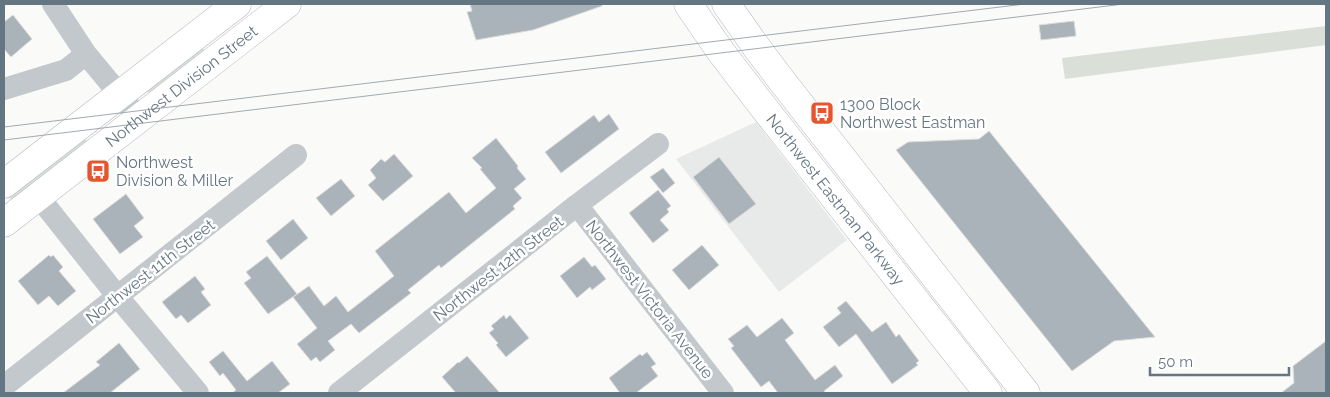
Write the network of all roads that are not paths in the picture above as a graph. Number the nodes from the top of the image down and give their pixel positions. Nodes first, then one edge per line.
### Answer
1 (53, 4) edge
2 (237, 4) edge
3 (287, 4) edge
4 (688, 4) edge
5 (726, 4) edge
6 (86, 54) junction
7 (4, 89) edge
8 (120, 95) junction
9 (139, 118) junction
10 (658, 144) dead end
11 (296, 155) dead end
12 (4, 184) edge
13 (38, 196) junction
14 (577, 205) junction
15 (4, 223) edge
16 (118, 296) junction
17 (4, 386) edge
18 (198, 393) edge
19 (339, 393) edge
20 (723, 393) edge
21 (988, 393) edge
22 (1026, 393) edge

1 - 6 street
2 - 8 main road, Northwest Division Street
3 - 9 main road, Northwest Division Street
4 - 21 main road, Northwest Eastman Parkway
5 - 22 main road, Northwest Eastman Parkway
6 - 7 street
6 - 8 street
8 - 9 street
8 - 12 main road, Northwest Division Street
9 - 13 main road, Northwest Division Street
10 - 14 street, Northwest 12th Street
11 - 16 street, Northwest 11th Street
13 - 15 main road, Northwest Division Street
13 - 16 street
14 - 19 street, Northwest 12th Street
14 - 20 street, Northwest Victoria Avenue
16 - 17 street, Northwest 11th Street
16 - 18 street

